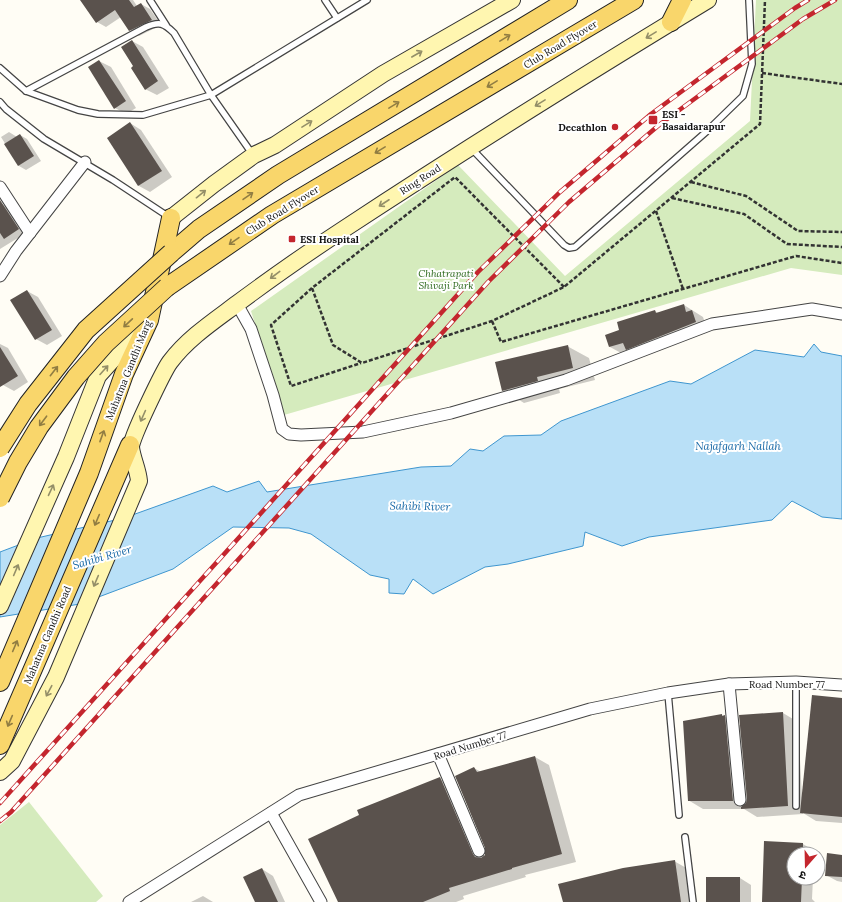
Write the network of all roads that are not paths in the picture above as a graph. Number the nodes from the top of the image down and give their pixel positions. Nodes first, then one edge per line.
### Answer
1 (150, 0) edge
2 (325, 0) edge
3 (367, 0) edge
4 (512, 0) edge
5 (568, 0) edge
6 (634, 0) edge
7 (682, 0) edge
8 (708, 0) edge
9 (749, 0) edge
10 (337, 18) junction
11 (672, 22) junction
12 (166, 25) junction
13 (0, 68) edge
14 (26, 92) junction
15 (211, 95) junction
16 (0, 102) edge
17 (470, 147) junction
18 (254, 155) junction
19 (84, 162) junction
20 (0, 187) edge
21 (171, 218) junction
22 (30, 233) junction
23 (0, 276) edge
24 (237, 304) junction
25 (842, 314) edge
26 (149, 320) junction
27 (130, 445) junction
28 (0, 448) edge
29 (0, 498) edge
30 (0, 606) edge
31 (0, 682) edge
32 (796, 682) junction
33 (729, 684) junction
34 (842, 685) edge
35 (668, 693) junction
36 (0, 745) edge
37 (438, 754) junction
38 (0, 772) edge
39 (740, 800) dead end
40 (796, 806) dead end
41 (271, 813) junction
42 (679, 815) dead end
43 (685, 837) dead end
44 (479, 851) dead end
45 (129, 902) edge
46 (321, 902) edge
47 (693, 902) edge

1 - 12 lane
2 - 10 lane
3 - 10 lane
18 -> 4 main road
28 -> 5 main road, bridge
6 -> 29 main road, Club Road Flyover, bridge
7 - 11 main road
8 - 11 main road, Ring Road
9 - 17 lane
10 - 15 lane
11 -> 17 main road, Ring Road
12 - 14 lane
12 - 15 lane
13 - 14 lane
14 - 15 lane
15 - 18 lane
16 - 19 lane
17 -> 24 main road, Ring Road
21 -> 18 main road
19 - 21 lane
19 - 22 street
20 - 22 street
21 - 26 main road, Mahatma Gandhi Marg
22 - 23 street
24 - 25 street
24 -> 27 main road, Ring Road
30 -> 26 main road
31 -> 26 main road, Mahatma Gandhi Marg
27 -> 36 main road, Mahatma Gandhi Road
27 -> 38 main road
32 - 33 street, Road Number 77
32 - 34 street, Road Number 77
32 - 40 lane
33 - 35 street, Road Number 77
33 - 39 street
35 - 37 street, Road Number 77
35 - 42 lane
37 - 41 street, Road Number 77
37 - 44 street
41 - 45 street, Road Number 77
41 - 46 street
43 - 47 lane

